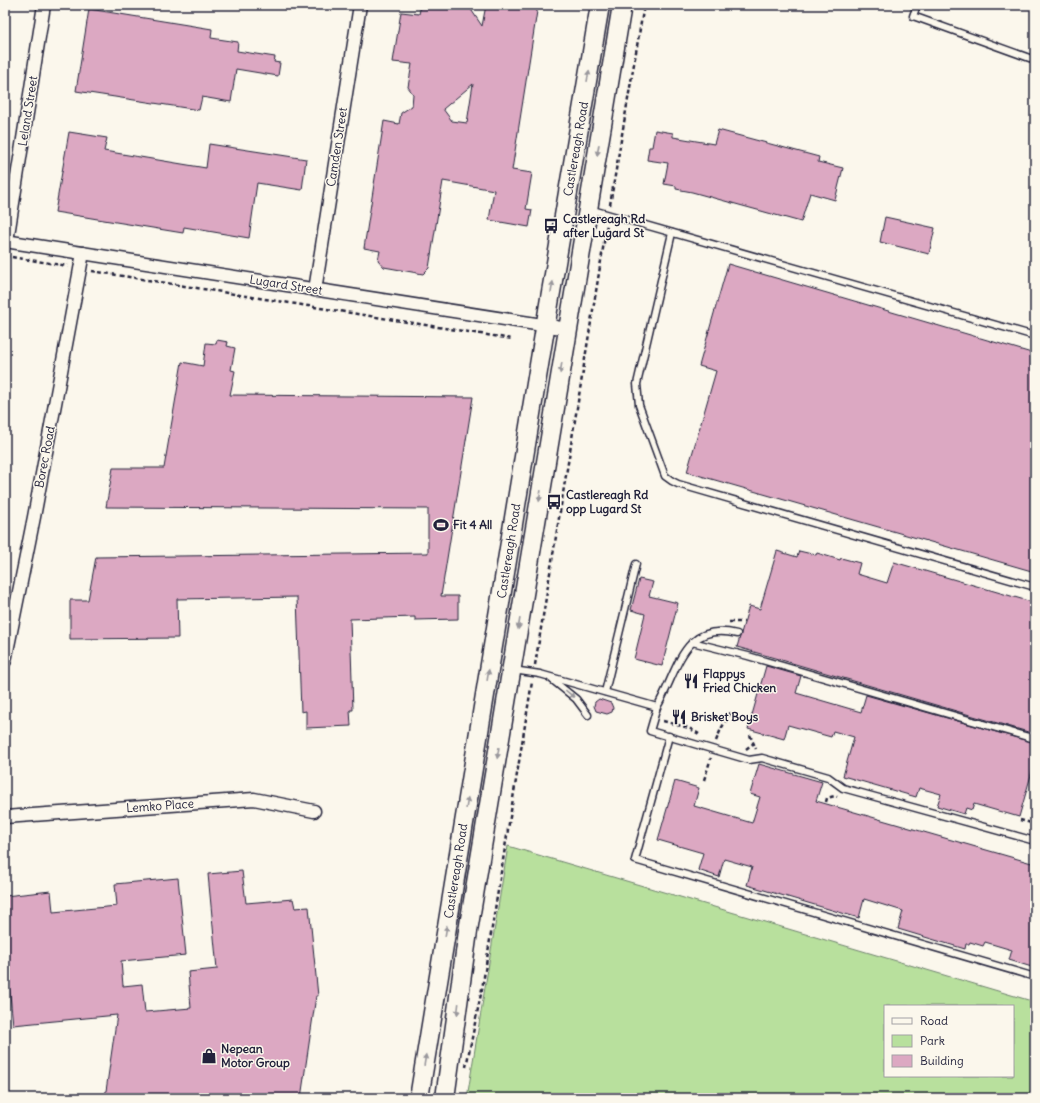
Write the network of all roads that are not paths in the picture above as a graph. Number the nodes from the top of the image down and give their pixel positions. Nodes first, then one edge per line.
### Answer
1 (44, 5) edge
2 (360, 5) edge
3 (600, 5) edge
4 (622, 5) edge
5 (917, 5) edge
6 (1035, 60) edge
7 (587, 209) junction
8 (672, 233) junction
9 (6, 241) edge
10 (83, 253) junction
11 (314, 290) junction
12 (546, 326) junction
13 (568, 329) junction
14 (1035, 336) edge
15 (636, 564) dead end
16 (1035, 587) edge
17 (8, 628) edge
18 (737, 634) dead end
19 (692, 642) junction
20 (5, 661) edge
21 (511, 669) junction
22 (547, 676) junction
23 (605, 692) junction
24 (657, 707) junction
25 (588, 715) dead end
26 (669, 736) junction
27 (1035, 739) edge
28 (314, 811) dead end
29 (5, 817) edge
30 (1035, 841) edge
31 (1035, 977) edge
32 (419, 1098) edge
33 (445, 1098) edge

1 - 9 street, Leland Street
2 - 11 street, Camden Street
12 -> 3 main road, Castlereagh Road
4 -> 7 main road, Castlereagh Road
5 - 6 lane
7 - 8 lane
7 - 13 main road, Castlereagh Road
8 - 14 lane
8 - 16 lane
9 - 10 street, Lugard Street
10 - 11 street, Lugard Street
10 - 17 street, Borec Road
11 - 12 street, Lugard Street
12 - 13 street, Lugard Street
32 -> 12 main road, Castlereagh Road
13 -> 21 main road, Castlereagh Road
15 - 23 lane
17 - 20 street, Borec Road
18 - 19 lane
19 - 24 lane
19 - 27 lane
21 - 22 lane
21 -> 33 main road, Castlereagh Road
22 - 23 lane
22 -> 25 lane
23 - 24 lane
24 - 26 lane
26 - 30 lane
26 - 31 lane
28 - 29 street, Lemko Place

